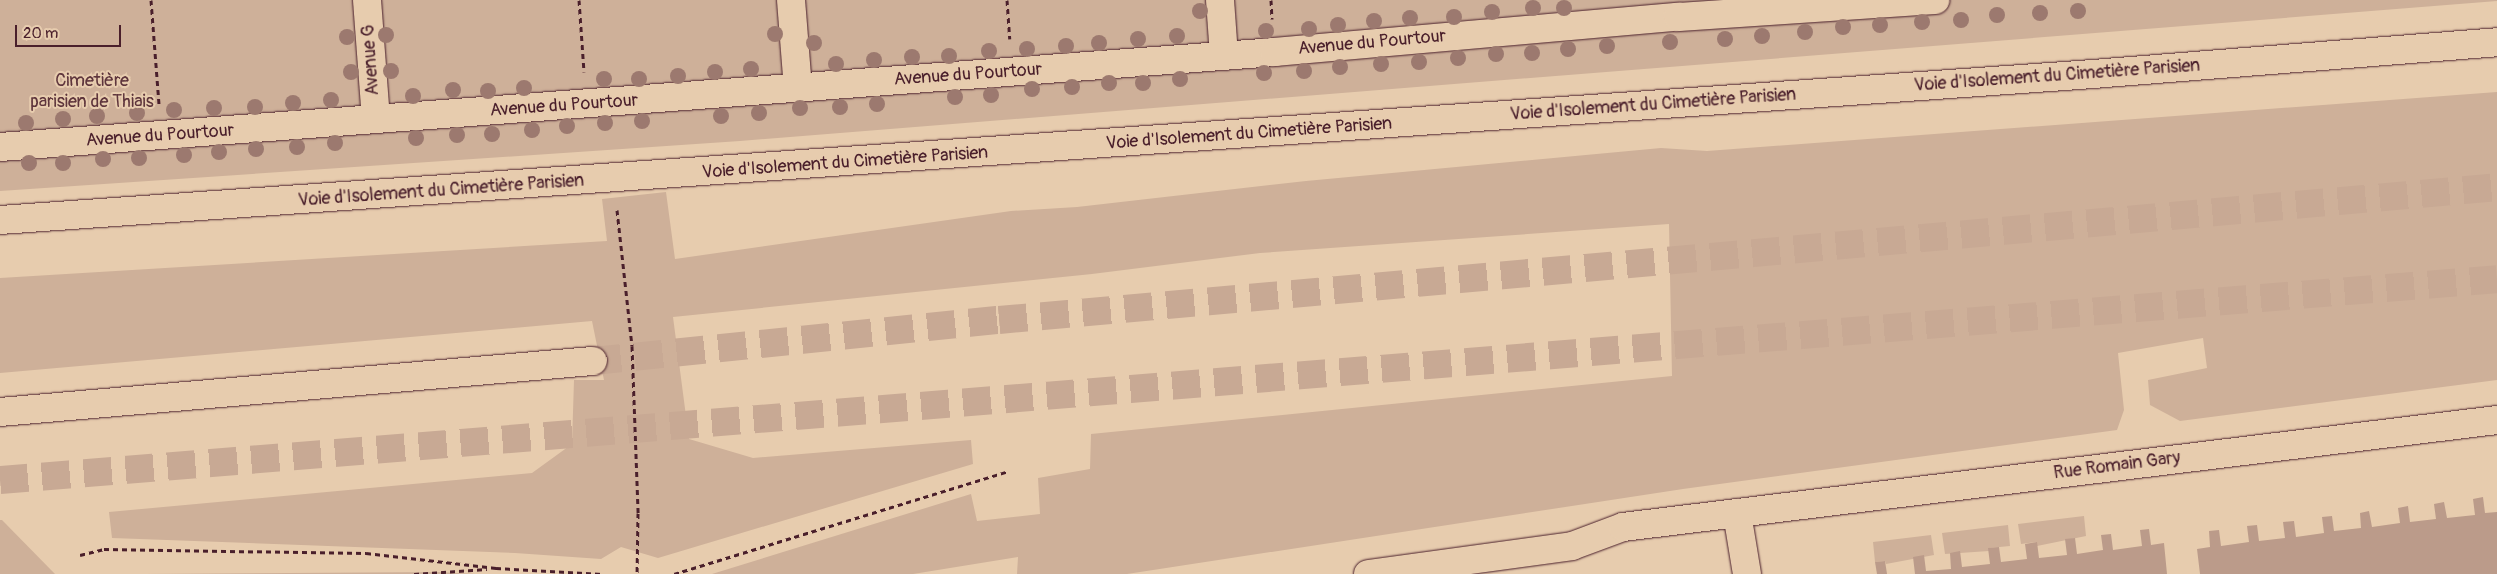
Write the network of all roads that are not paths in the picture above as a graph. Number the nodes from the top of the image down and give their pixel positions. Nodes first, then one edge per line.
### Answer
1 (367, 0) edge
2 (791, 0) edge
3 (1220, 0) edge
4 (1935, 0) edge
5 (1677, 8) edge
6 (2497, 42) edge
7 (1224, 56) junction
8 (798, 88) junction
9 (376, 120) junction
10 (0, 147) edge
11 (0, 220) edge
12 (593, 361) tunnel mouth
13 (0, 412) edge
14 (2497, 420) edge
15 (1737, 512) junction
16 (1368, 574) edge
17 (1747, 574) edge

1 - 9 main road, Avenue G
2 - 8 main road
3 - 7 main road
4 - 5 main road, Avenue du Pourtour
5 - 7 main road, Avenue du Pourtour
6 - 11 main road, Voie d'Isolement du Cimetière Parisien
7 - 8 main road, Avenue du Pourtour
8 - 9 main road, Avenue du Pourtour
9 - 10 main road, Avenue du Pourtour
12 - 13 main road
14 - 15 main road, Rue Romain Gary
15 - 16 main road, Rue Romain Gary
15 - 17 main road

